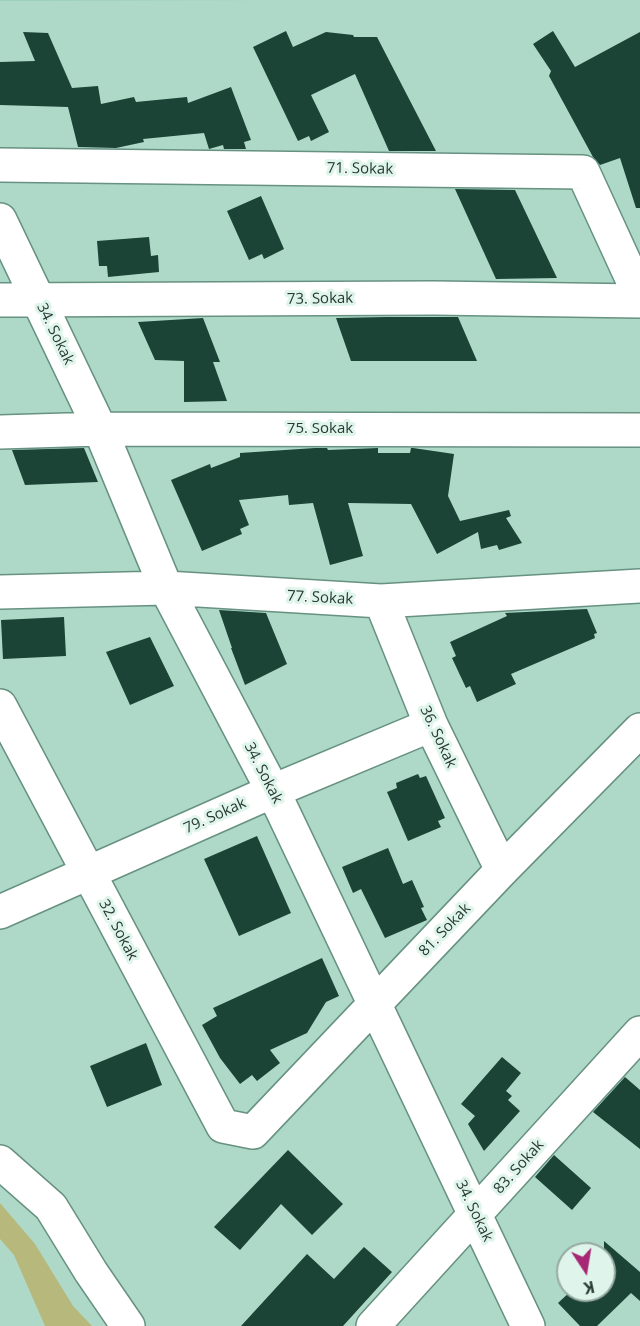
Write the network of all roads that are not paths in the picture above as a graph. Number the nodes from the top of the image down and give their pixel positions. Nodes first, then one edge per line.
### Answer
1 (0, 165) edge
2 (0, 220) edge
3 (640, 296) edge
4 (0, 300) edge
5 (39, 301) junction
6 (640, 302) edge
7 (100, 429) junction
8 (640, 430) edge
9 (0, 432) edge
10 (640, 586) edge
11 (166, 588) junction
12 (0, 592) edge
13 (381, 601) junction
14 (0, 706) edge
15 (431, 725) junction
16 (640, 730) edge
17 (273, 791) junction
18 (502, 870) junction
19 (88, 872) junction
20 (0, 912) edge
21 (375, 1004) junction
22 (640, 1034) edge
23 (253, 1132) joint
24 (0, 1162) edge
25 (475, 1215) junction
26 (128, 1326) edge
27 (373, 1326) edge
28 (528, 1326) edge

1 - 3 street, 71. Sokak
2 - 5 street, 34. Sokak
4 - 5 street, 73. Sokak
5 - 6 street, 73. Sokak
5 - 7 street, 34. Sokak
7 - 8 street, 75. Sokak
7 - 9 street, 75. Sokak
7 - 11 street, 34. Sokak
10 - 13 street, 77. Sokak
11 - 12 street, 77. Sokak
11 - 13 street, 77. Sokak
11 - 17 street, 34. Sokak
13 - 15 street, 36. Sokak
14 - 19 street, 32. Sokak
15 - 17 street, 79. Sokak
15 - 18 street, 36. Sokak
16 - 18 street, 81. Sokak
17 - 19 street, 79. Sokak
17 - 21 street, 34. Sokak
18 - 21 street, 81. Sokak
19 - 20 street, 79. Sokak
19 - 23 street, 32. Sokak
21 - 23 street, 81. Sokak
21 - 25 street, 34. Sokak
22 - 25 street, 83. Sokak
24 - 26 street
25 - 27 street, 83. Sokak
25 - 28 street, 34. Sokak

